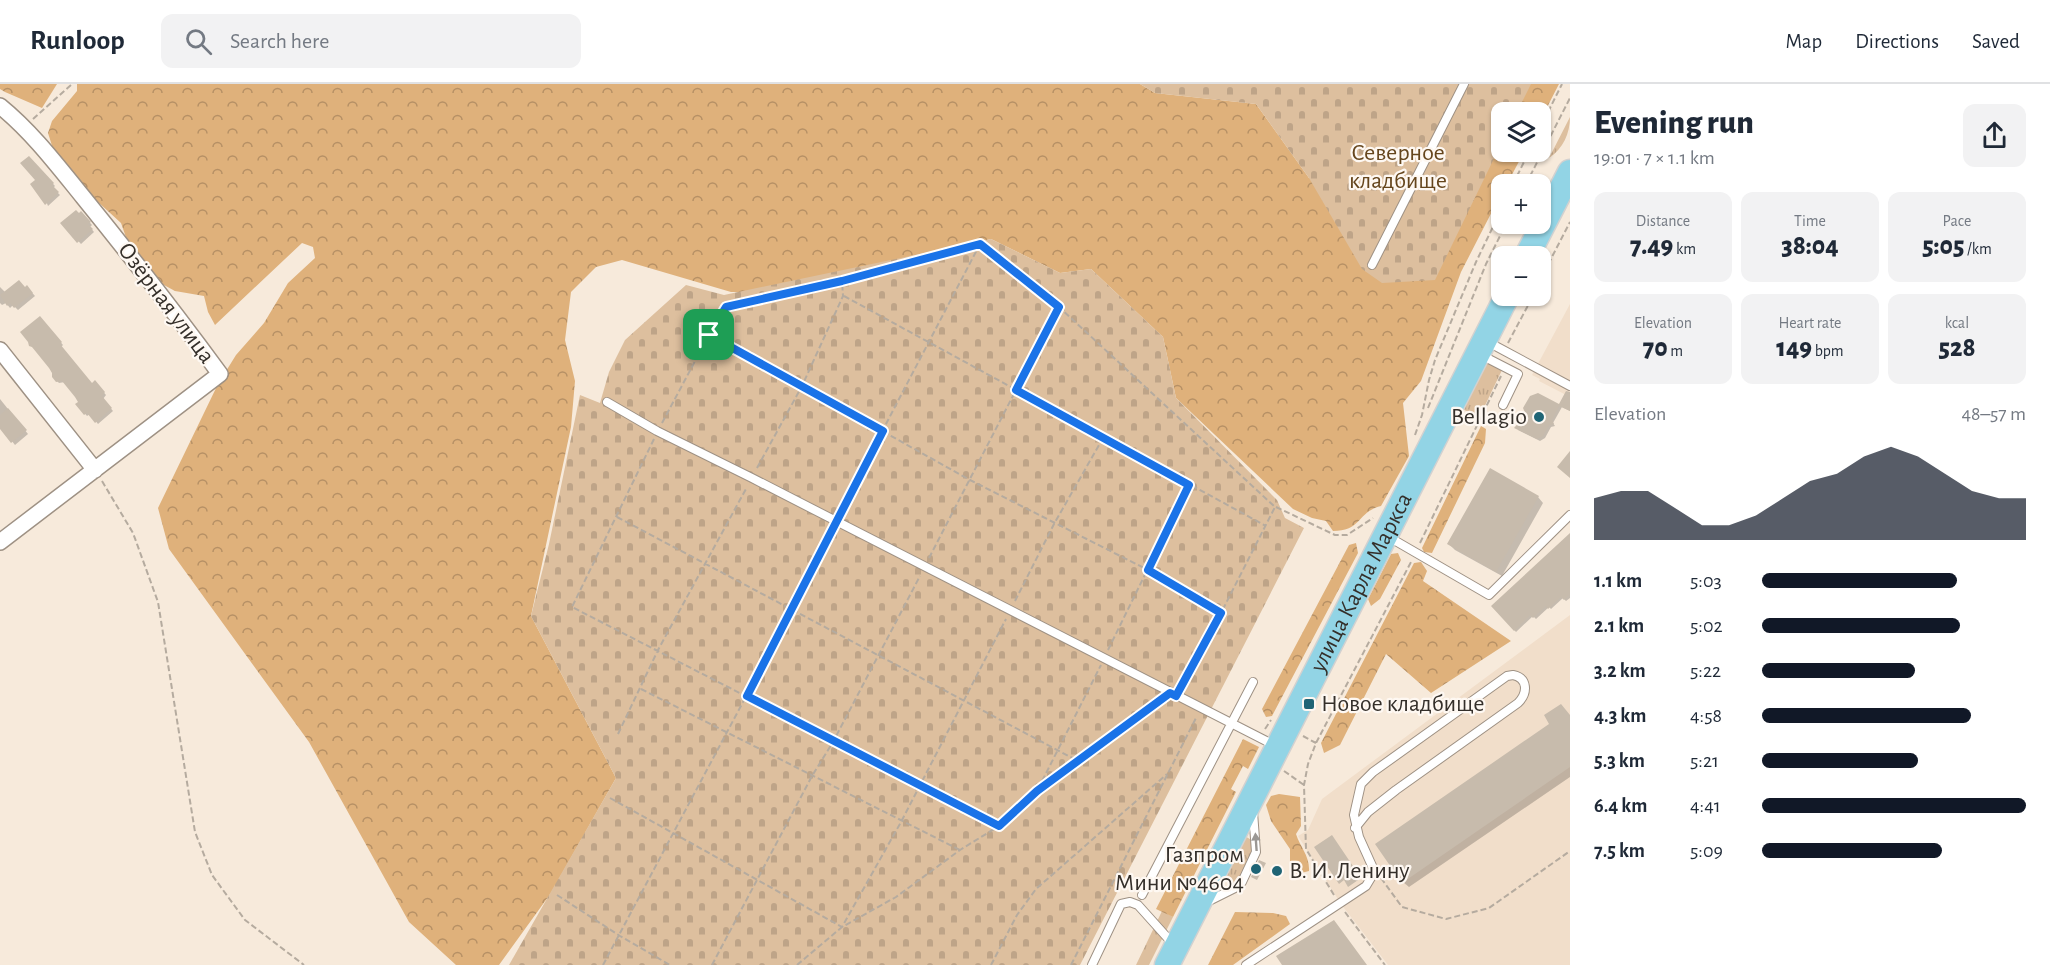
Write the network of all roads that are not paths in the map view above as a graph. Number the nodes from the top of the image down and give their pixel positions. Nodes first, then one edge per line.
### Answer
1 (1464, 84) edge
2 (0, 106) edge
3 (1570, 172) edge
4 (1532, 246) edge
5 (1372, 265) dead end
6 (1503, 306) edge
7 (1488, 348) junction
8 (0, 350) edge
9 (1570, 386) edge
10 (607, 402) dead end
11 (1503, 405) dead end
12 (95, 470) junction
13 (1570, 515) edge
14 (1382, 524) junction
15 (0, 542) edge
16 (1253, 682) dead end
17 (1230, 724) junction
18 (1274, 755) junction
19 (1355, 828) junction
20 (1143, 895) dead end
21 (1172, 956) edge
22 (1092, 965) edge
23 (1246, 965) edge

1 - 5 lane
2 - 12 street, Озёрная улица
3 - 4 main road
6 - 7 main road, улица Карла Маркса
7 - 9 lane
7 - 11 lane
7 - 14 main road, улица Карла Маркса
8 - 12 street
10 - 17 lane
12 - 15 street, Озёрная улица
13 - 14 lane
14 - 18 main road, улица Карла Маркса
16 - 17 lane
17 - 18 lane
17 - 20 lane
18 - 21 main road, улица Карла Маркса
19 - 19 lane
19 - 23 lane
21 - 22 lane

